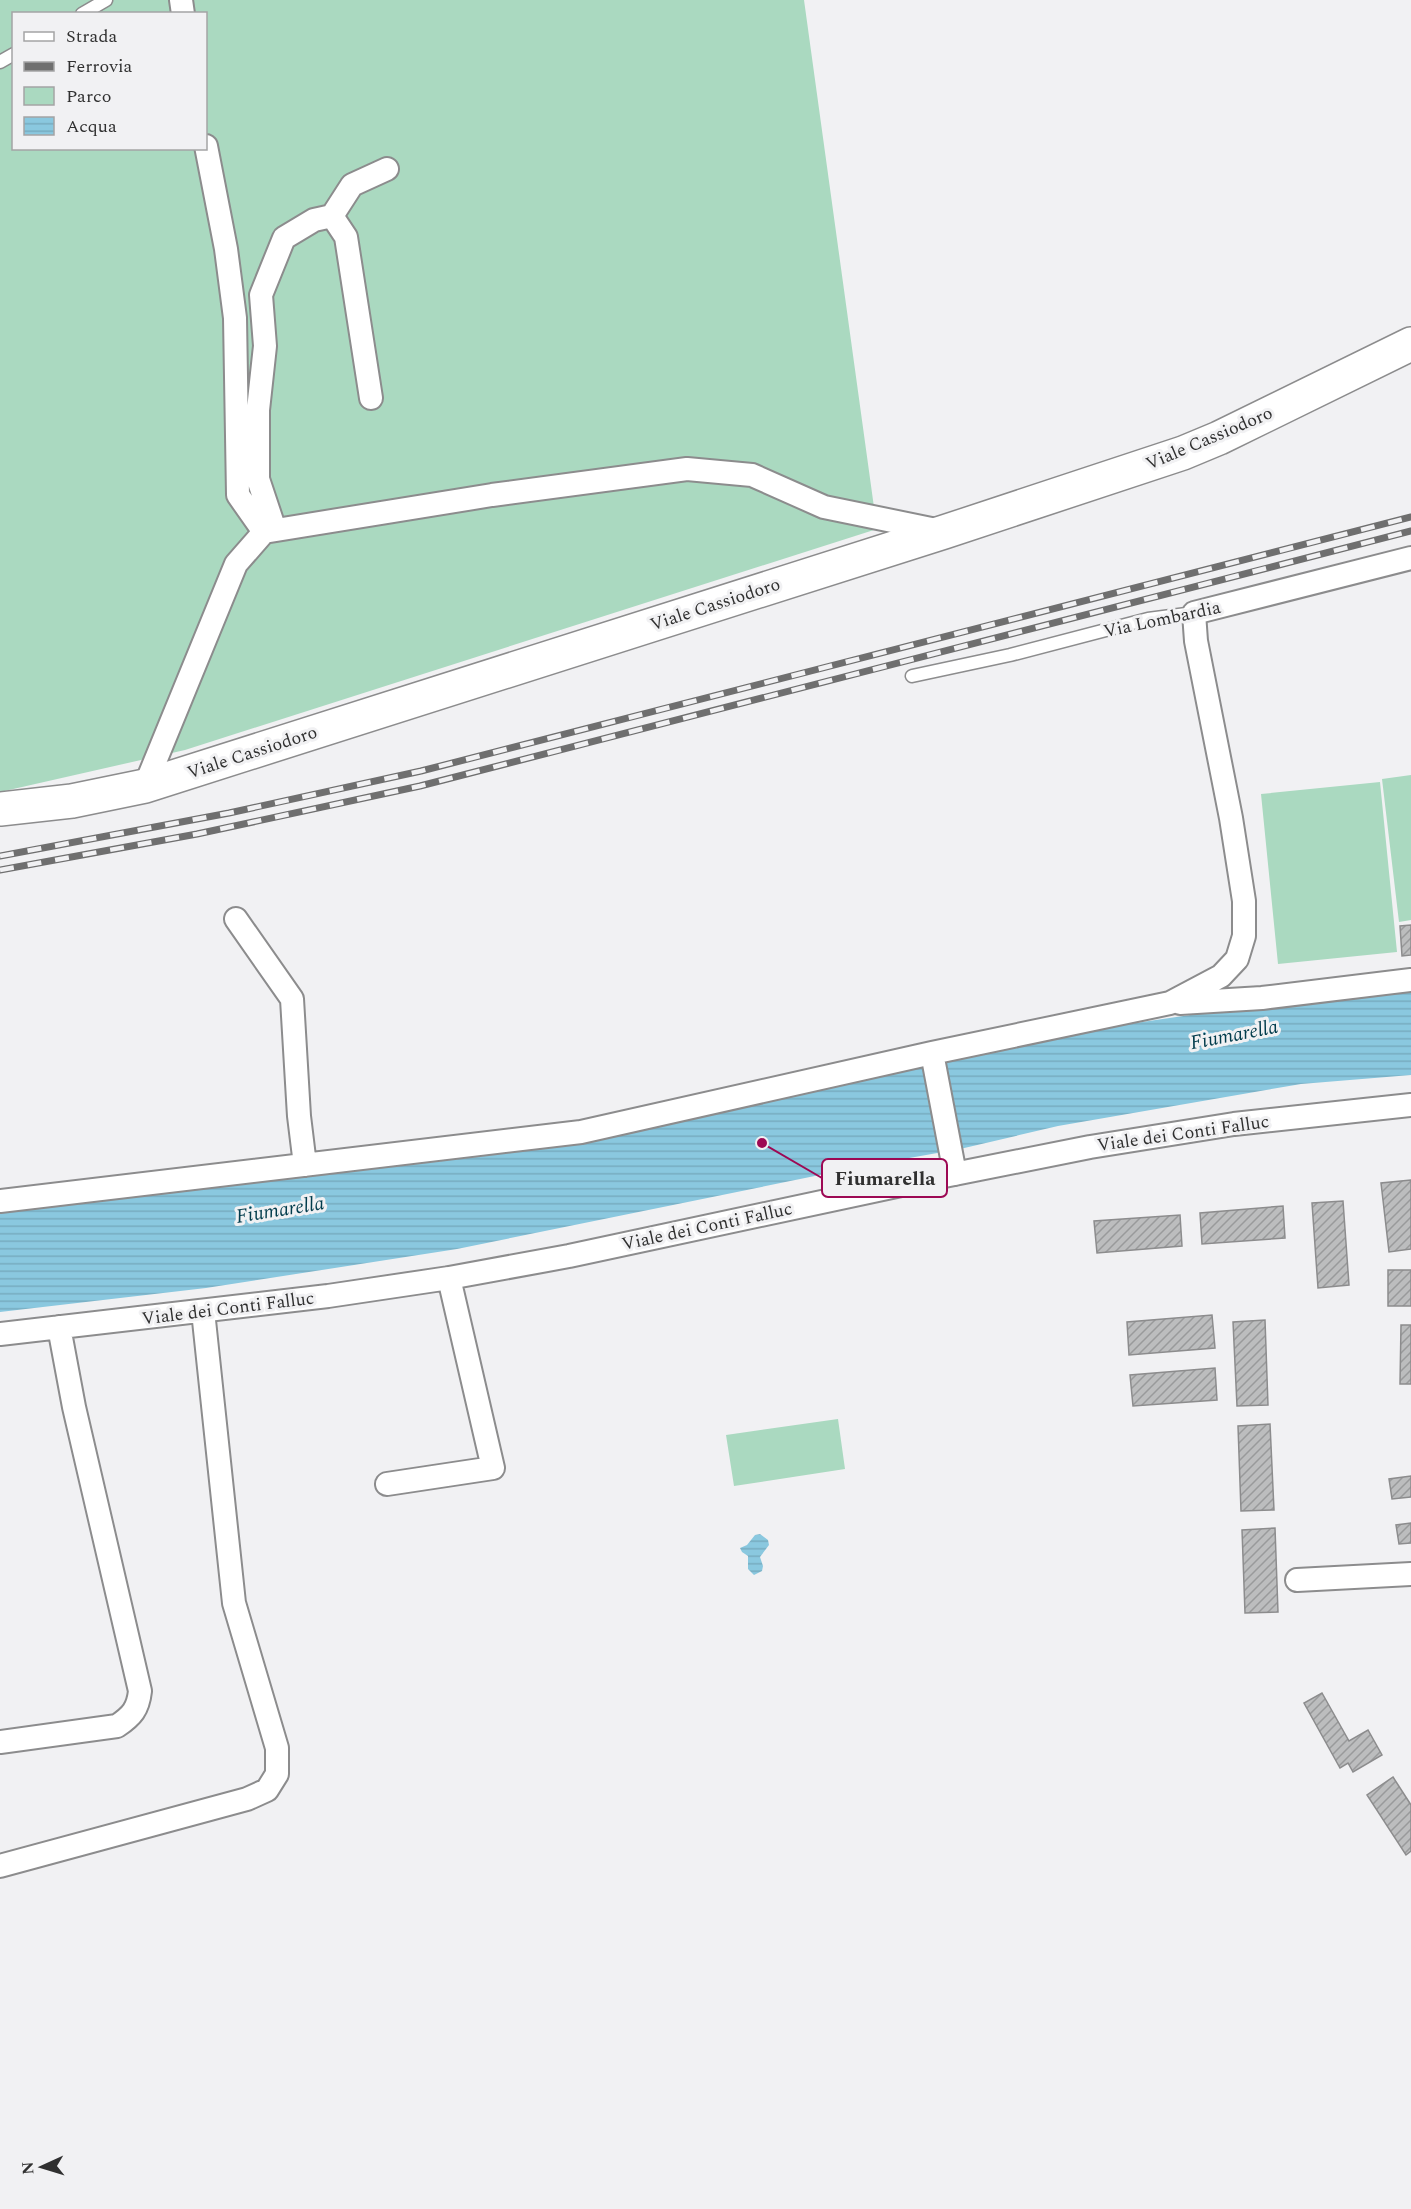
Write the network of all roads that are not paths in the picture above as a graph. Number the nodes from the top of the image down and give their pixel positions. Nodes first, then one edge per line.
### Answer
1 (106, 0) edge
2 (85, 12) edge
3 (207, 150) edge
4 (387, 169) dead end
5 (332, 216) junction
6 (1411, 344) edge
7 (372, 398) dead end
8 (269, 531) junction
9 (944, 532) junction
10 (1411, 558) edge
11 (1194, 612) junction
12 (912, 676) dead end
13 (145, 786) junction
14 (0, 809) edge
15 (236, 919) dead end
16 (1411, 980) edge
17 (1170, 1003) junction
18 (932, 1057) junction
19 (1411, 1105) edge
20 (953, 1163) junction
21 (305, 1165) junction
22 (0, 1201) edge
23 (449, 1278) junction
24 (203, 1311) junction
25 (59, 1327) junction
26 (0, 1334) edge
27 (387, 1484) dead end
28 (1411, 1574) edge
29 (1297, 1580) dead end
30 (0, 1742) edge
31 (0, 1866) edge

1 - 2 lane
3 - 8 street
4 - 5 street
5 - 7 street
5 - 8 street
6 - 9 main road, Viale Cassiodoro
8 - 9 street
8 - 13 street
9 - 13 main road, Viale Cassiodoro
10 - 11 street, Via Lombardia
11 - 12 lane, Via Lombardia
11 - 17 street
13 - 14 main road, Viale Cassiodoro
15 - 21 street
16 - 17 street
17 - 18 street
18 - 20 street
18 - 21 street
19 - 20 street, Viale dei Conti Falluc
20 - 23 street, Viale dei Conti Falluc
21 - 22 street
23 - 24 street, Viale dei Conti Falluc
23 - 27 street
24 - 25 street, Viale dei Conti Falluc
24 - 31 street
25 - 26 street, Viale dei Conti Falluc
25 - 30 street
28 - 29 street

